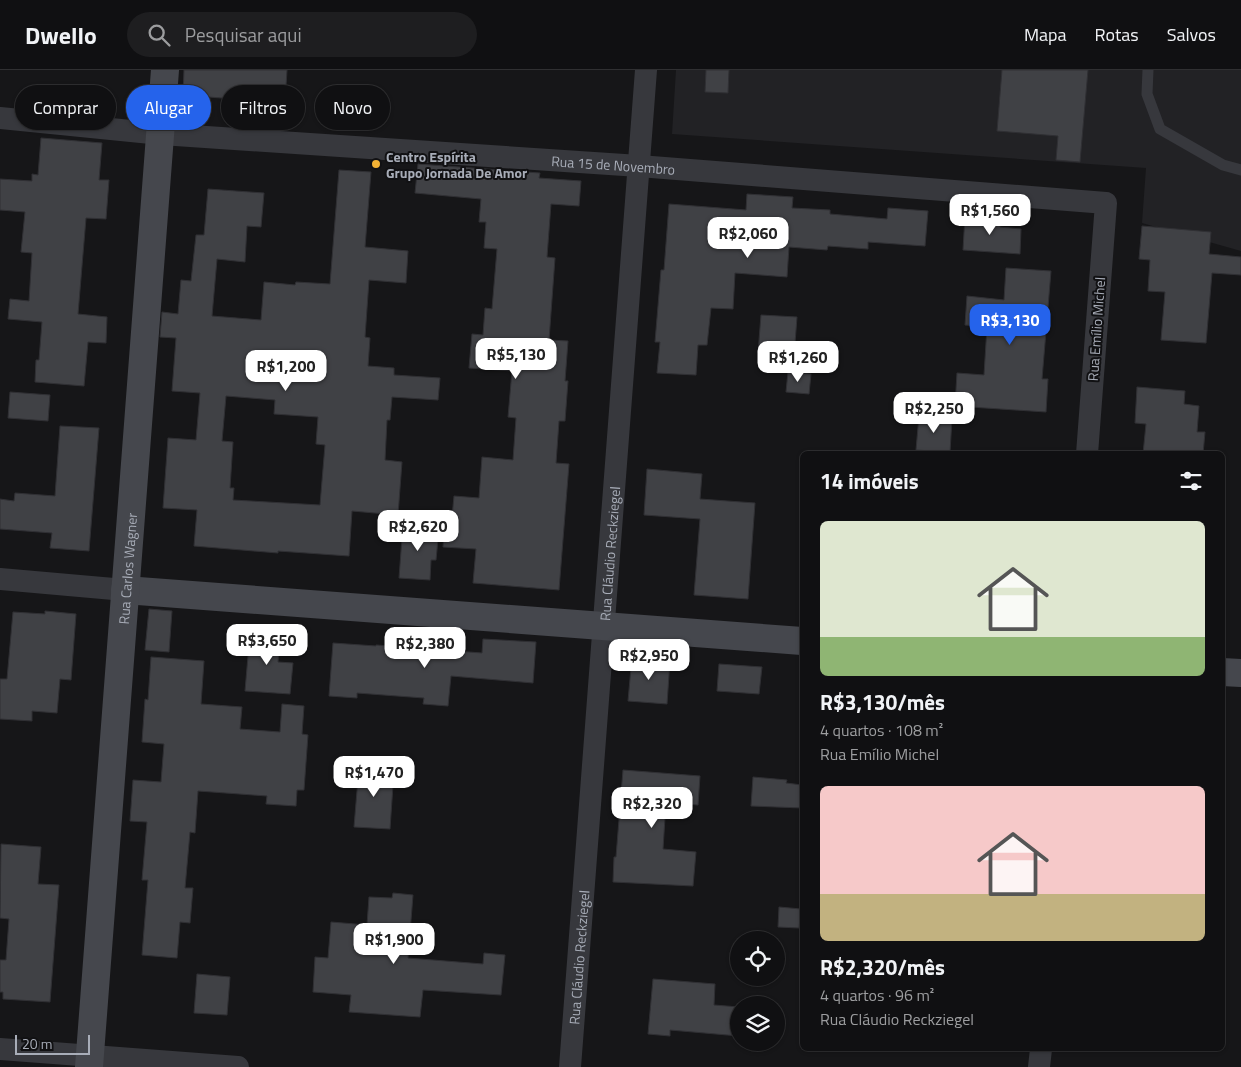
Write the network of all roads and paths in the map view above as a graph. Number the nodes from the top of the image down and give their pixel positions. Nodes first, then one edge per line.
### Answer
1 (165, 70) edge
2 (646, 70) edge
3 (1148, 70) edge
4 (0, 118) edge
5 (160, 134) junction
6 (639, 166) junction
7 (1241, 170) edge
8 (1106, 204) joint
9 (1086, 451) edge
10 (0, 579) edge
11 (126, 590) junction
12 (604, 626) junction
13 (800, 641) edge
14 (1225, 672) edge
15 (1241, 673) edge
16 (0, 1049) edge
17 (1041, 1051) edge
18 (89, 1062) edge
19 (238, 1067) edge
20 (570, 1067) edge
21 (1039, 1067) edge

1 - 5 main road, Rua Carlos Wagner
2 - 6 street, Rua Cláudio Reckziegel
3 - 7 lane
4 - 5 street, Rua 15 de Novembro
5 - 6 street, Rua 15 de Novembro
5 - 11 main road, Rua Carlos Wagner
6 - 8 street, Rua 15 de Novembro
6 - 12 street, Rua Cláudio Reckziegel
8 - 9 street, Rua Emílio Michel
10 - 11 street
11 - 12 main road
11 - 18 main road, Rua Carlos Wagner
12 - 13 main road
12 - 20 street, Rua Cláudio Reckziegel
14 - 15 main road
16 - 18 street
17 - 21 street
18 - 19 street

